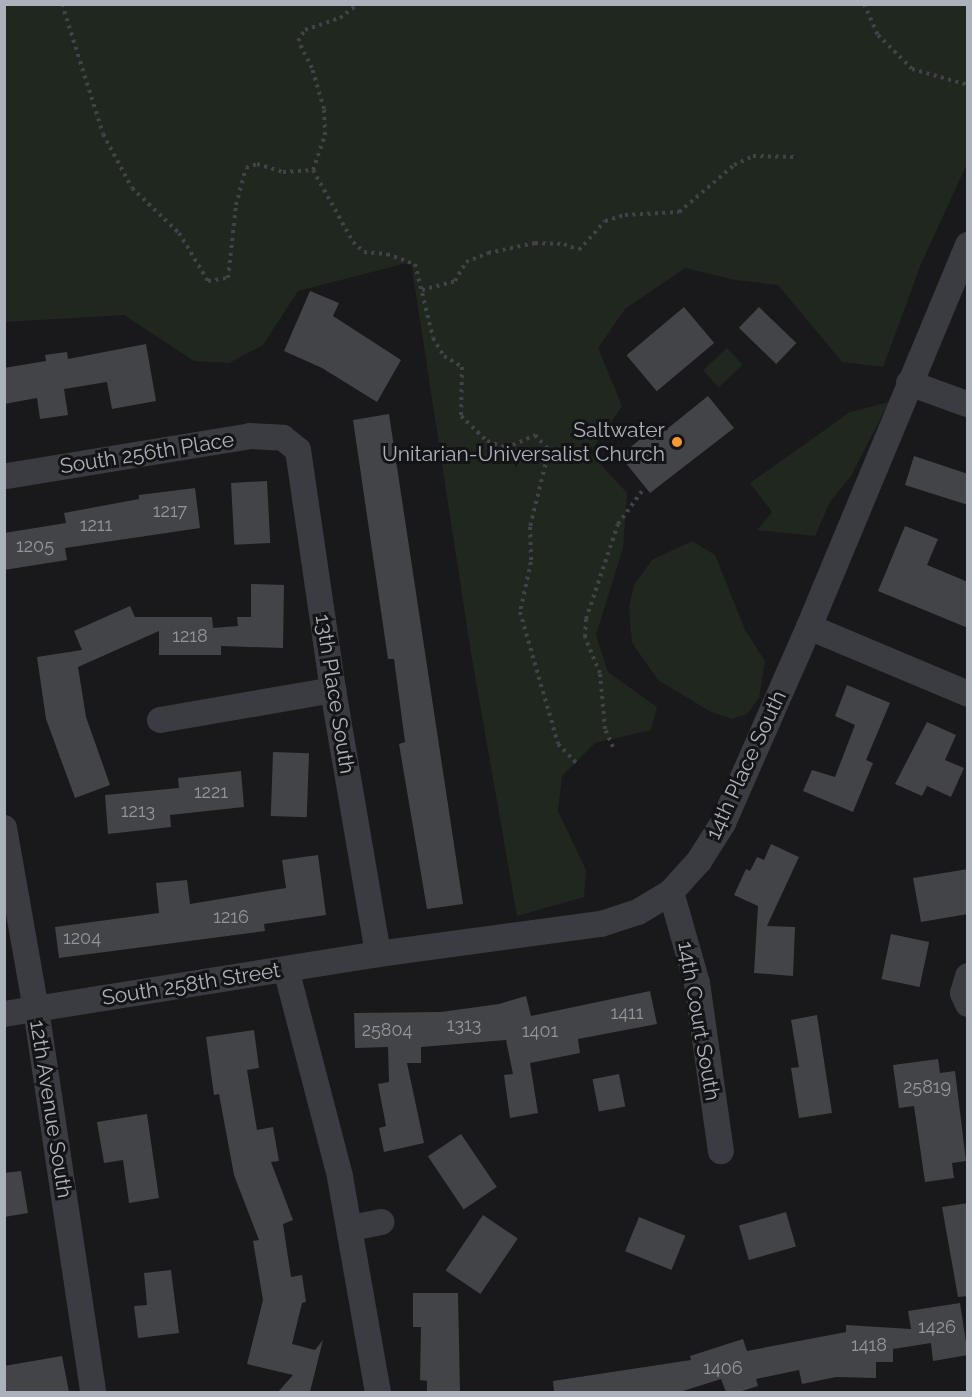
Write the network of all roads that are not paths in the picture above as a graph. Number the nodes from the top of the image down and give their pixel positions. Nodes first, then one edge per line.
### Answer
1 (968, 245) edge
2 (909, 383) junction
3 (967, 404) edge
4 (287, 440) joint
5 (7, 476) dead end
6 (809, 627) junction
7 (333, 690) junction
8 (968, 694) edge
9 (160, 720) dead end
10 (4, 828) edge
11 (671, 892) junction
12 (378, 954) junction
13 (286, 969) junction
14 (968, 976) edge
15 (968, 1004) edge
16 (36, 1009) junction
17 (4, 1014) edge
18 (721, 1151) dead end
19 (381, 1222) dead end
20 (351, 1228) junction
21 (93, 1392) edge
22 (378, 1392) edge

1 - 2 street, 14th Place South
2 - 3 street
2 - 6 street, 14th Place South
4 - 5 street, South 256th Place
4 - 7 street, 13th Place South
6 - 8 street
6 - 11 street, 14th Place South
7 - 9 street
7 - 12 street, 13th Place South
10 - 16 street, 12th Avenue South
11 - 12 street, 14th Place South
11 - 18 street, 14th Court South
12 - 13 street, South 258th Street
13 - 16 street, South 258th Street
13 - 20 street
14 - 15 street
16 - 17 street, South 258th Street
16 - 21 street, 12th Avenue South
19 - 20 street
20 - 22 street

